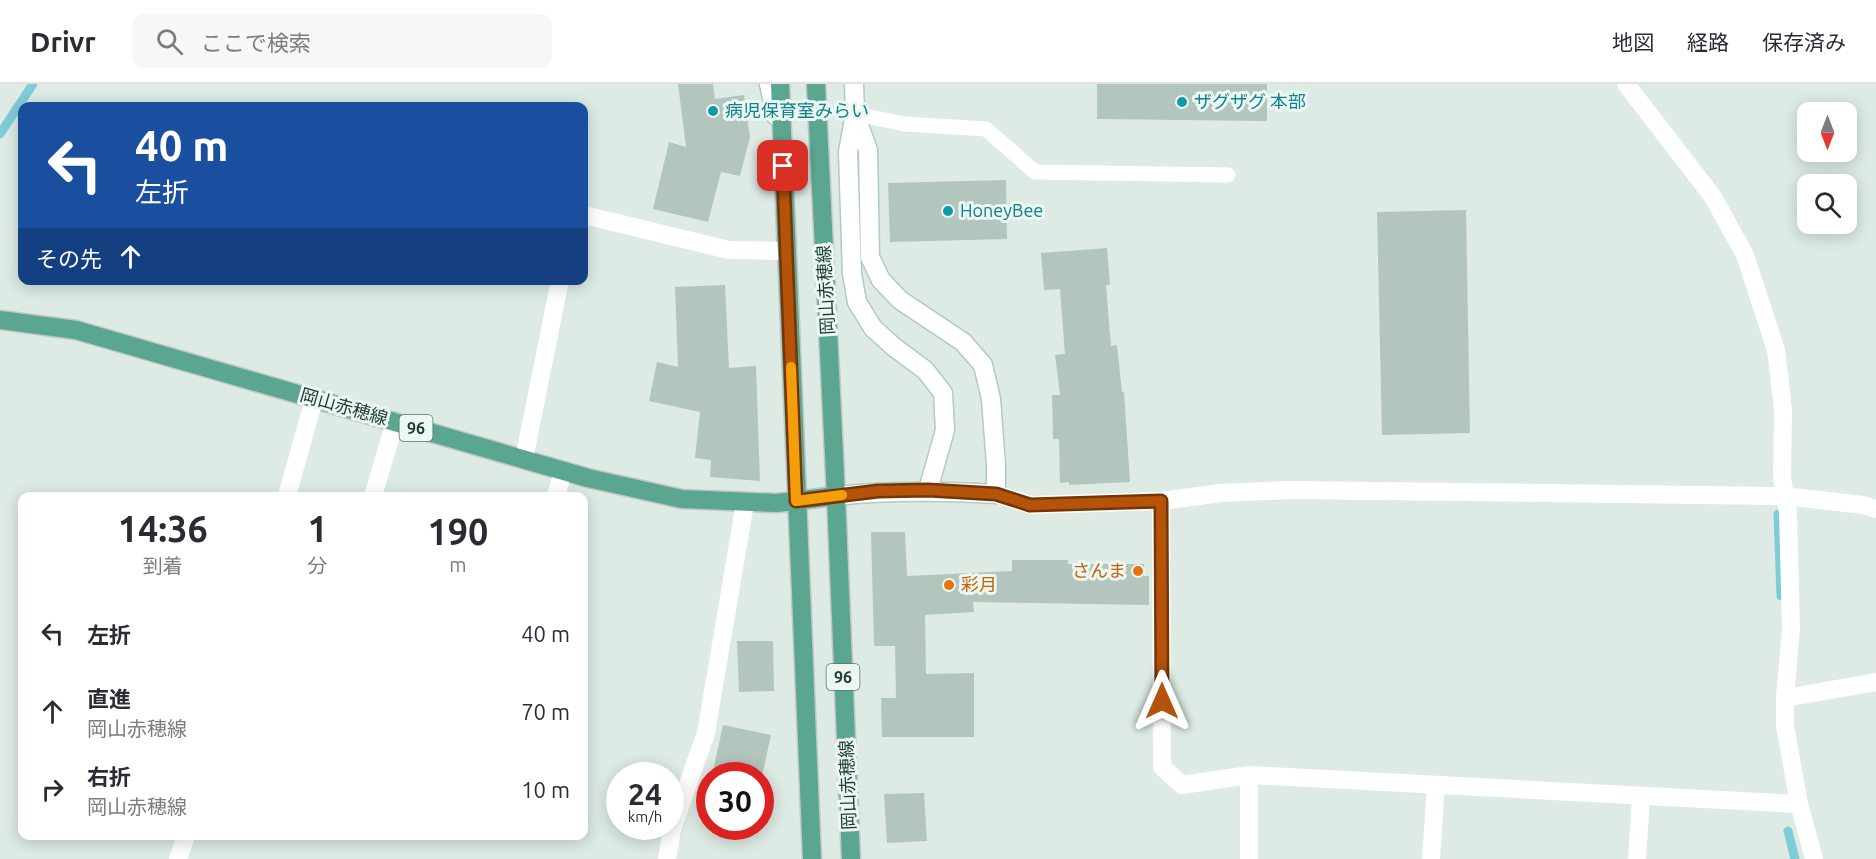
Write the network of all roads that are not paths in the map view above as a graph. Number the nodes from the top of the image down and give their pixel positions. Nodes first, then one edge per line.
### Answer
1 (769, 84) edge
2 (780, 84) edge
3 (816, 84) edge
4 (854, 84) edge
5 (1626, 84) edge
6 (855, 114) junction
7 (782, 144) junction
8 (1228, 175) dead end
9 (588, 216) edge
10 (786, 251) junction
11 (559, 285) edge
12 (0, 320) edge
13 (314, 399) junction
14 (395, 422) junction
15 (524, 459) junction
16 (563, 471) junction
17 (928, 490) junction
18 (288, 492) edge
19 (374, 492) edge
20 (557, 492) edge
21 (996, 494) junction
22 (836, 496) junction
23 (1784, 496) junction
24 (796, 501) junction
25 (1161, 501) junction
26 (746, 503) junction
27 (1876, 509) edge
28 (1876, 682) edge
29 (1785, 698) junction
30 (1249, 775) junction
31 (1436, 785) junction
32 (1641, 797) junction
33 (1799, 804) junction
34 (185, 840) edge
35 (178, 859) edge
36 (667, 859) edge
37 (812, 859) edge
38 (851, 859) edge
39 (1249, 859) edge
40 (1431, 859) edge
41 (1637, 859) edge
42 (1814, 859) edge

1 - 7 street
2 - 7 main road, 96
3 - 22 main road, 岡山赤穂線 / 96
4 - 6 street
5 - 23 street
6 - 8 lane
6 - 17 street
6 - 21 street
7 - 10 main road, 96
9 - 10 street
10 - 24 main road, 96
11 - 15 street
12 - 13 main road, 岡山赤穂線 / 96
13 - 14 main road, 岡山赤穂線 / 96
13 - 18 street
14 - 15 main road, 岡山赤穂線 / 96
14 - 19 street
15 - 16 main road, 岡山赤穂線 / 96
16 - 20 street
16 - 26 main road, 岡山赤穂線 / 96
17 - 21 street
17 - 22 street
21 - 25 street
22 - 24 main road, 岡山赤穂線 / 96
22 - 38 main road, 岡山赤穂線 / 96
23 - 25 street
23 - 27 street
23 - 29 street
24 - 26 main road, 岡山赤穂線 / 96
24 - 37 main road, 96
25 - 30 street
26 - 36 street
28 - 29 street
29 - 33 street
30 - 31 street
30 - 39 street
31 - 32 street
31 - 40 street
32 - 33 street
32 - 41 street
33 - 42 street
34 - 35 street

